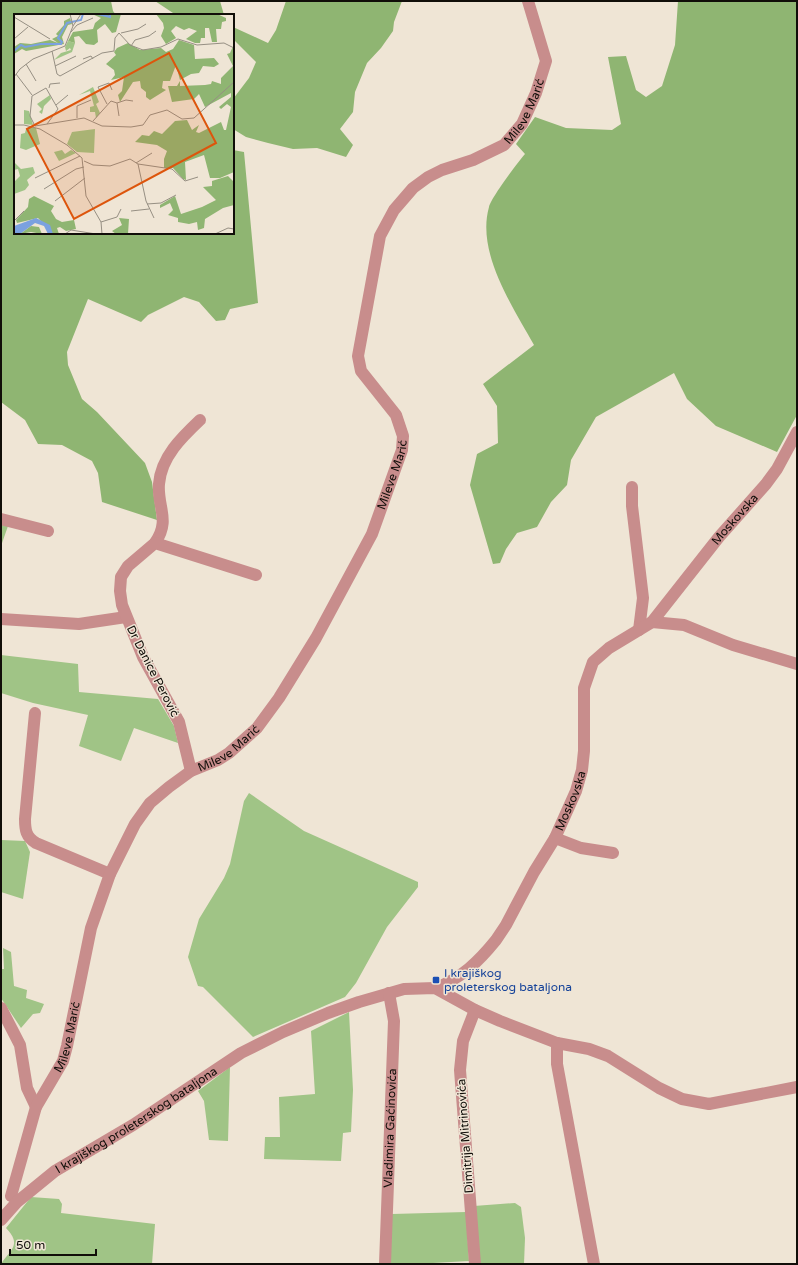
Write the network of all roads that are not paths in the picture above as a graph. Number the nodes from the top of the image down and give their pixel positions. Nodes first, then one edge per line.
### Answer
1 (528, 1) edge
2 (200, 420) dead end
3 (797, 432) edge
4 (632, 487) dead end
5 (1, 519) edge
6 (48, 531) dead end
7 (155, 543) junction
8 (256, 574) dead end
9 (126, 617) junction
10 (1, 619) edge
11 (652, 622) junction
12 (639, 630) junction
13 (797, 664) edge
14 (35, 713) dead end
15 (191, 772) junction
16 (555, 838) junction
17 (612, 853) dead end
18 (110, 874) junction
19 (457, 979) junction
20 (435, 988) junction
21 (389, 993) junction
22 (459, 1000) junction
23 (1, 1008) edge
24 (475, 1010) junction
25 (558, 1043) junction
26 (797, 1087) edge
27 (36, 1107) junction
28 (10, 1198) edge
29 (1, 1220) edge
30 (385, 1264) edge
31 (475, 1264) edge
32 (594, 1264) edge

1 - 15 street, Mileve Marić
2 - 7 street
3 - 11 street, Moskovska
4 - 12 street
5 - 6 street
7 - 8 street
7 - 9 street, Dr Danice Perović
9 - 10 street, Dr Danice Perović
9 - 15 street, Dr Danice Perović
11 - 12 street, Moskovska
11 - 13 street
12 - 16 street, Moskovska
14 - 18 street
15 - 18 street, Mileve Marić
16 - 17 street
16 - 19 street, Moskovska
18 - 27 street, Mileve Marić
19 - 20 street, Moskovska
19 - 22 street
20 - 21 street, I krajiškog proleterskog bataljona
20 - 22 street, I krajiškog proleterskog bataljona
21 - 28 street, I krajiškog proleterskog bataljona
21 - 30 street, Vladimira Gaćinovića
22 - 24 street, I krajiškog proleterskog bataljona
23 - 27 street
24 - 25 street, I krajiškog proleterskog bataljona
24 - 31 street, Dimitrija Mitrinovića
25 - 26 street, I krajiškog proleterskog bataljona
25 - 32 street
27 - 28 street, Mileve Marić
28 - 29 street, I krajiškog proleterskog bataljona

